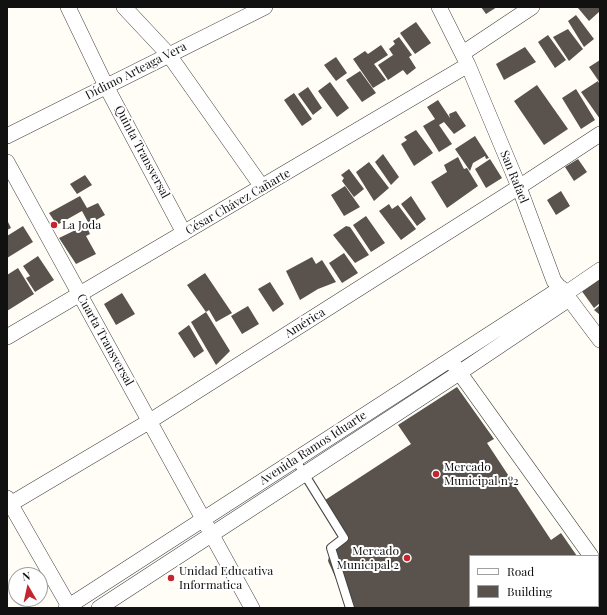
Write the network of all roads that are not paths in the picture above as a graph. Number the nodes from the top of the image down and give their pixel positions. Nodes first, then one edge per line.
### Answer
1 (124, 7) edge
2 (265, 7) edge
3 (439, 7) edge
4 (532, 7) edge
5 (69, 8) edge
6 (169, 55) junction
7 (465, 59) junction
8 (106, 86) junction
9 (600, 134) edge
10 (7, 136) edge
11 (7, 162) edge
12 (262, 187) junction
13 (519, 187) junction
14 (184, 233) junction
15 (600, 270) edge
16 (565, 294) junction
17 (80, 295) junction
18 (7, 338) edge
19 (600, 340) edge
20 (450, 360) junction
21 (459, 373) junction
22 (150, 421) junction
23 (295, 460) junction
24 (304, 473) junction
25 (8, 503) edge
26 (203, 518) junction
27 (212, 535) junction
28 (590, 555) edge
29 (68, 607) edge
30 (99, 608) edge
31 (252, 608) edge
32 (350, 608) edge

1 - 6 street
2 - 6 street, Dídimo Arteaga Vera
3 - 7 street, San Rafael
4 - 7 street, César Chávez Cañarte
5 - 8 street, Quinta Transversal
6 - 8 street, Dídimo Arteaga Vera
6 - 12 street
7 - 12 street, César Chávez Cañarte
7 - 13 street, San Rafael
8 - 10 street, Dídimo Arteaga Vera
8 - 14 street, Quinta Transversal
9 - 13 street, América
11 - 17 street, Cuarta Transversal
12 - 14 street, César Chávez Cañarte
13 - 16 street, San Rafael
13 - 22 street, América
14 - 17 street, César Chávez Cañarte
15 - 16 street, Avenida Ramos Iduarte
16 - 19 street, San Rafael
16 - 20 street, Avenida Ramos Iduarte
16 - 21 street, Avenida Ramos Iduarte
17 - 18 street, César Chávez Cañarte
17 - 22 street, Cuarta Transversal
20 - 21 street
20 - 23 street, Avenida Ramos Iduarte
21 - 24 street, Avenida Ramos Iduarte
21 - 28 street
22 - 25 street, América
22 - 26 street, Cuarta Transversal
23 - 24 lane
23 - 26 street, Avenida Ramos Iduarte
24 - 27 street, Avenida Ramos Iduarte
24 - 32 lane
25 - 29 street
26 - 27 street, Cuarta Transversal
26 - 29 street, Avenida Ramos Iduarte
27 - 30 street, Avenida Ramos Iduarte
27 - 31 street, Cuarta Transversal

